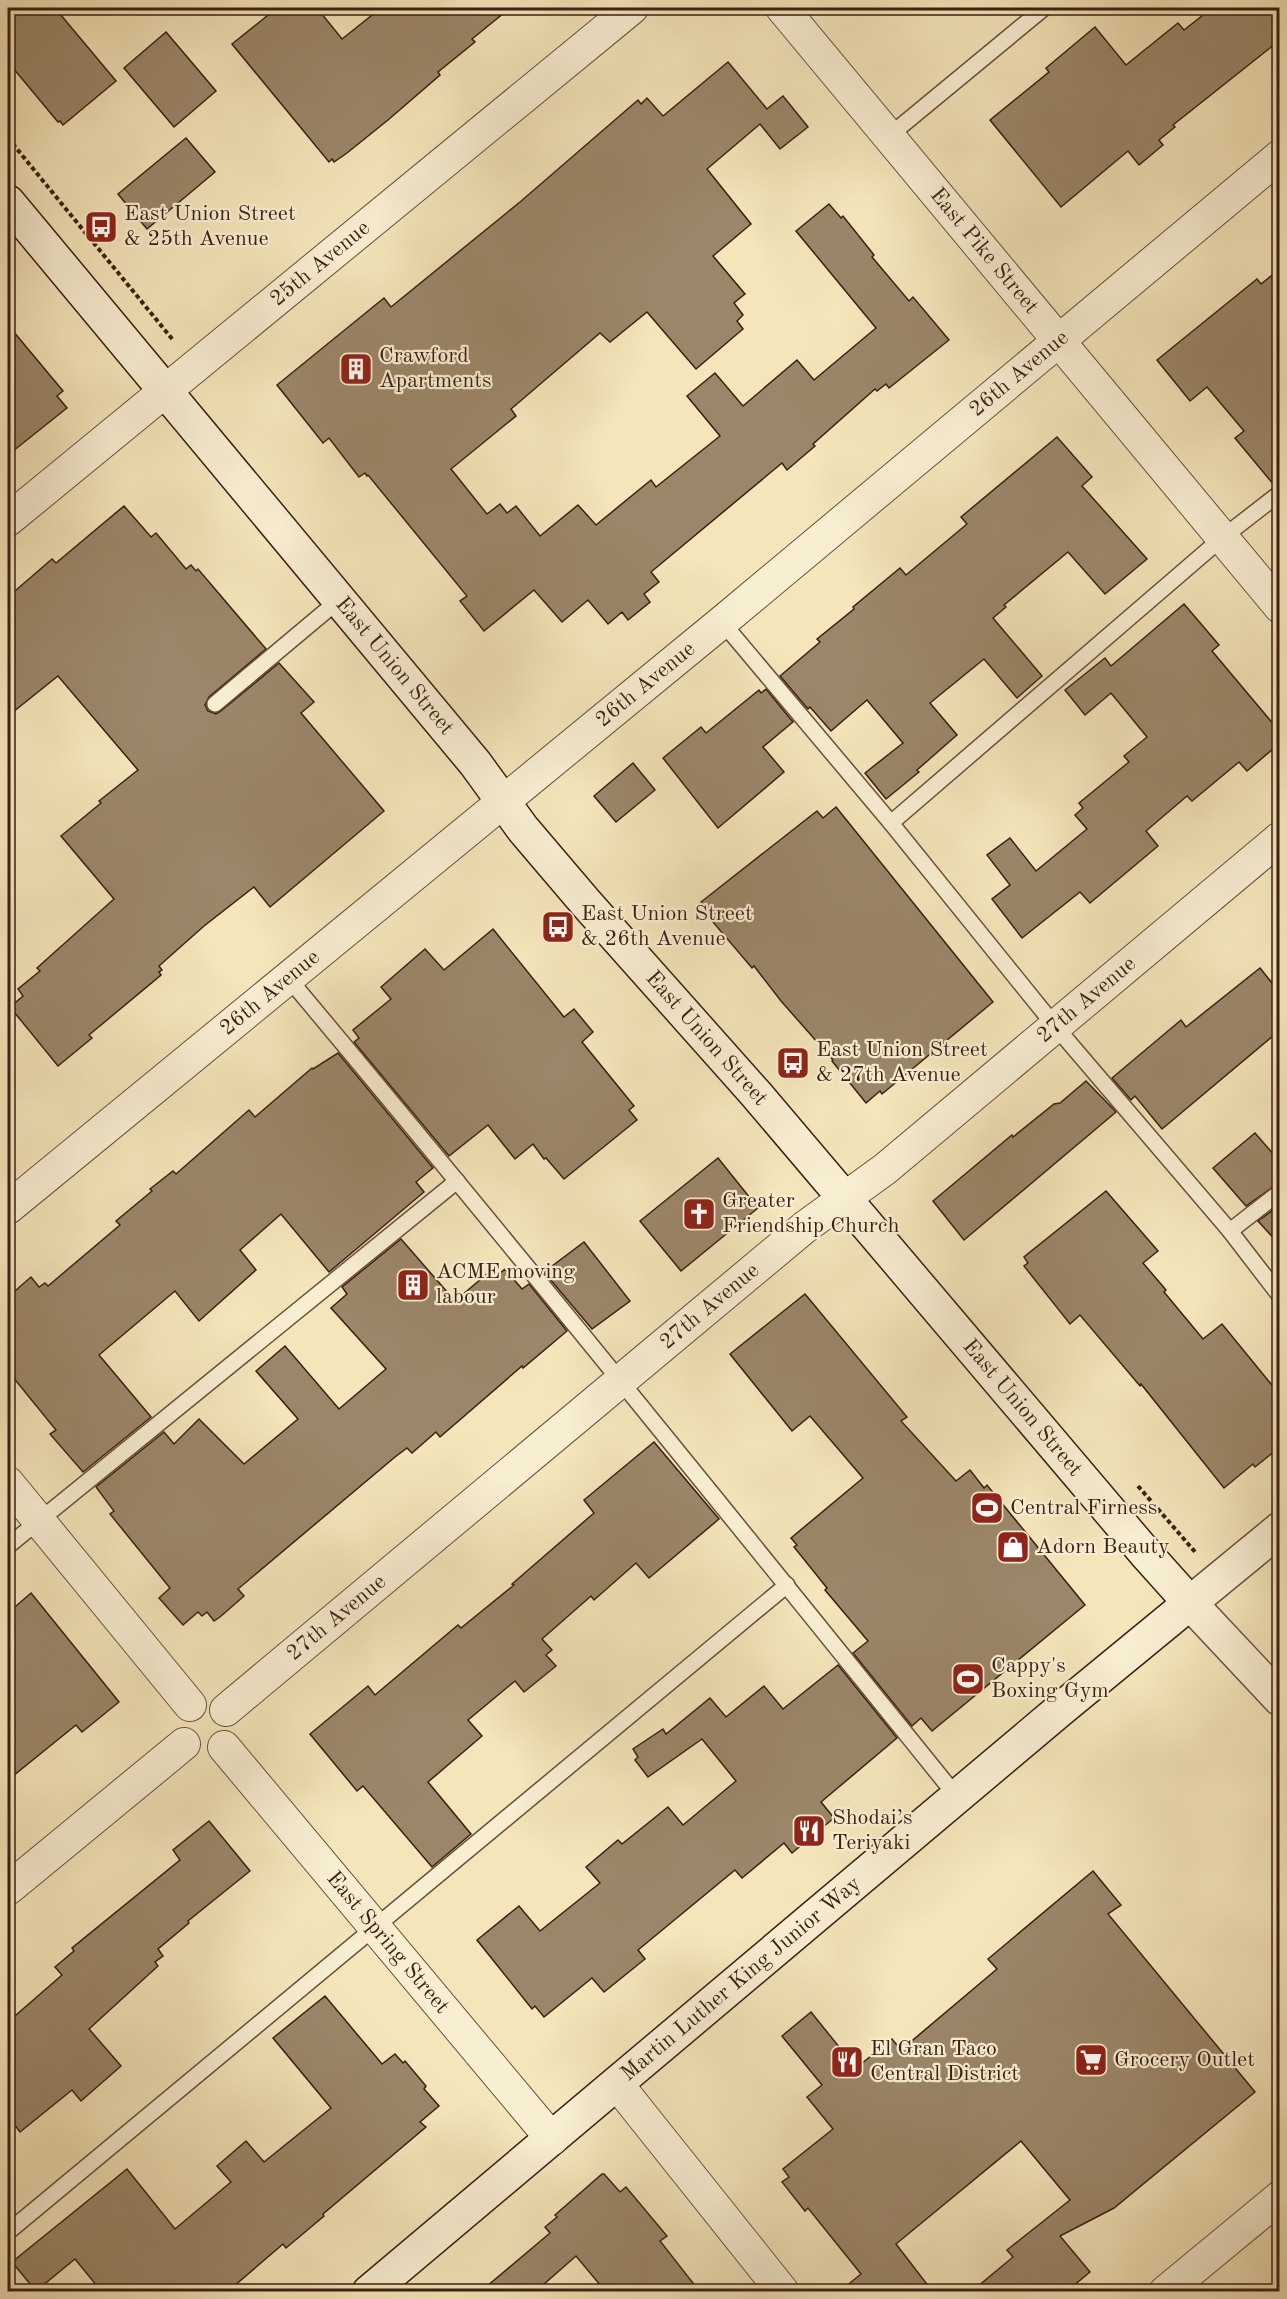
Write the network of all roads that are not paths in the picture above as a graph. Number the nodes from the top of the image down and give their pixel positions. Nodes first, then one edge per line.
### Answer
1 (632, 8) edge
2 (782, 8) edge
3 (1044, 8) edge
4 (889, 136) junction
5 (1280, 156) edge
6 (8, 202) edge
7 (1059, 341) junction
8 (165, 390) junction
9 (1280, 493) edge
10 (8, 520) edge
11 (1222, 538) junction
12 (339, 600) junction
13 (1280, 607) edge
14 (722, 622) junction
15 (215, 704) dead end
16 (502, 801) junction
17 (891, 823) junction
18 (1280, 838) edge
19 (289, 979) junction
20 (1054, 1026) junction
21 (457, 1181) junction
22 (1280, 1192) edge
23 (844, 1199) junction
24 (8, 1208) edge
25 (1230, 1231) junction
26 (1280, 1296) edge
27 (620, 1381) junction
28 (8, 1483) edge
29 (38, 1520) junction
30 (1280, 1529) edge
31 (8, 1546) edge
32 (787, 1585) junction
33 (1190, 1603) junction
34 (1280, 1699) edge
35 (190, 1705) junction
36 (226, 1710) junction
37 (184, 1744) junction
38 (224, 1747) junction
39 (957, 1797) junction
40 (8, 1889) edge
41 (376, 1928) junction
42 (617, 2084) junction
43 (552, 2139) junction
44 (1280, 2197) edge
45 (8, 2232) edge
46 (369, 2292) edge
47 (783, 2292) edge
48 (1165, 2292) edge

1 - 8 street, 25th Avenue
2 - 4 street, East Pike Street
3 - 4 lane
4 - 7 street, East Pike Street
5 - 7 street, 26th Avenue
6 - 8 main road, East Union Street
7 - 11 street, East Pike Street
7 - 14 street, 26th Avenue
8 - 10 street, 25th Avenue
8 - 12 main road, East Union Street
9 - 11 lane
11 - 13 street, East Pike Street
11 - 17 lane
12 - 15 lane
12 - 16 main road, East Union Street
14 - 16 street, 26th Avenue
14 - 17 lane
16 - 19 street, 26th Avenue
16 - 23 main road, East Union Street
17 - 20 lane
18 - 20 street, 27th Avenue
19 - 21 lane
19 - 24 street, 26th Avenue
20 - 23 street, 27th Avenue
20 - 25 lane
21 - 27 lane
21 - 29 lane
22 - 25 lane
23 - 27 street, 27th Avenue
23 - 33 main road, East Union Street
25 - 26 lane
27 - 32 lane
27 - 36 street, 27th Avenue
28 - 29 street
29 - 31 lane
29 - 35 street
30 - 33 main road, Martin Luther King Junior Way
32 - 39 lane
32 - 41 lane
33 - 34 main road, East Union Street
33 - 39 main road, Martin Luther King Junior Way
35 - 36 street
35 - 37 street
36 - 38 street
37 - 38 street
37 - 40 street
38 - 41 street, East Spring Street
39 - 42 main road, Martin Luther King Junior Way
41 - 43 street, East Spring Street
41 - 45 lane
42 - 43 main road, Martin Luther King Junior Way
42 - 47 street
43 - 46 main road, Martin Luther King Junior Way
44 - 48 street

